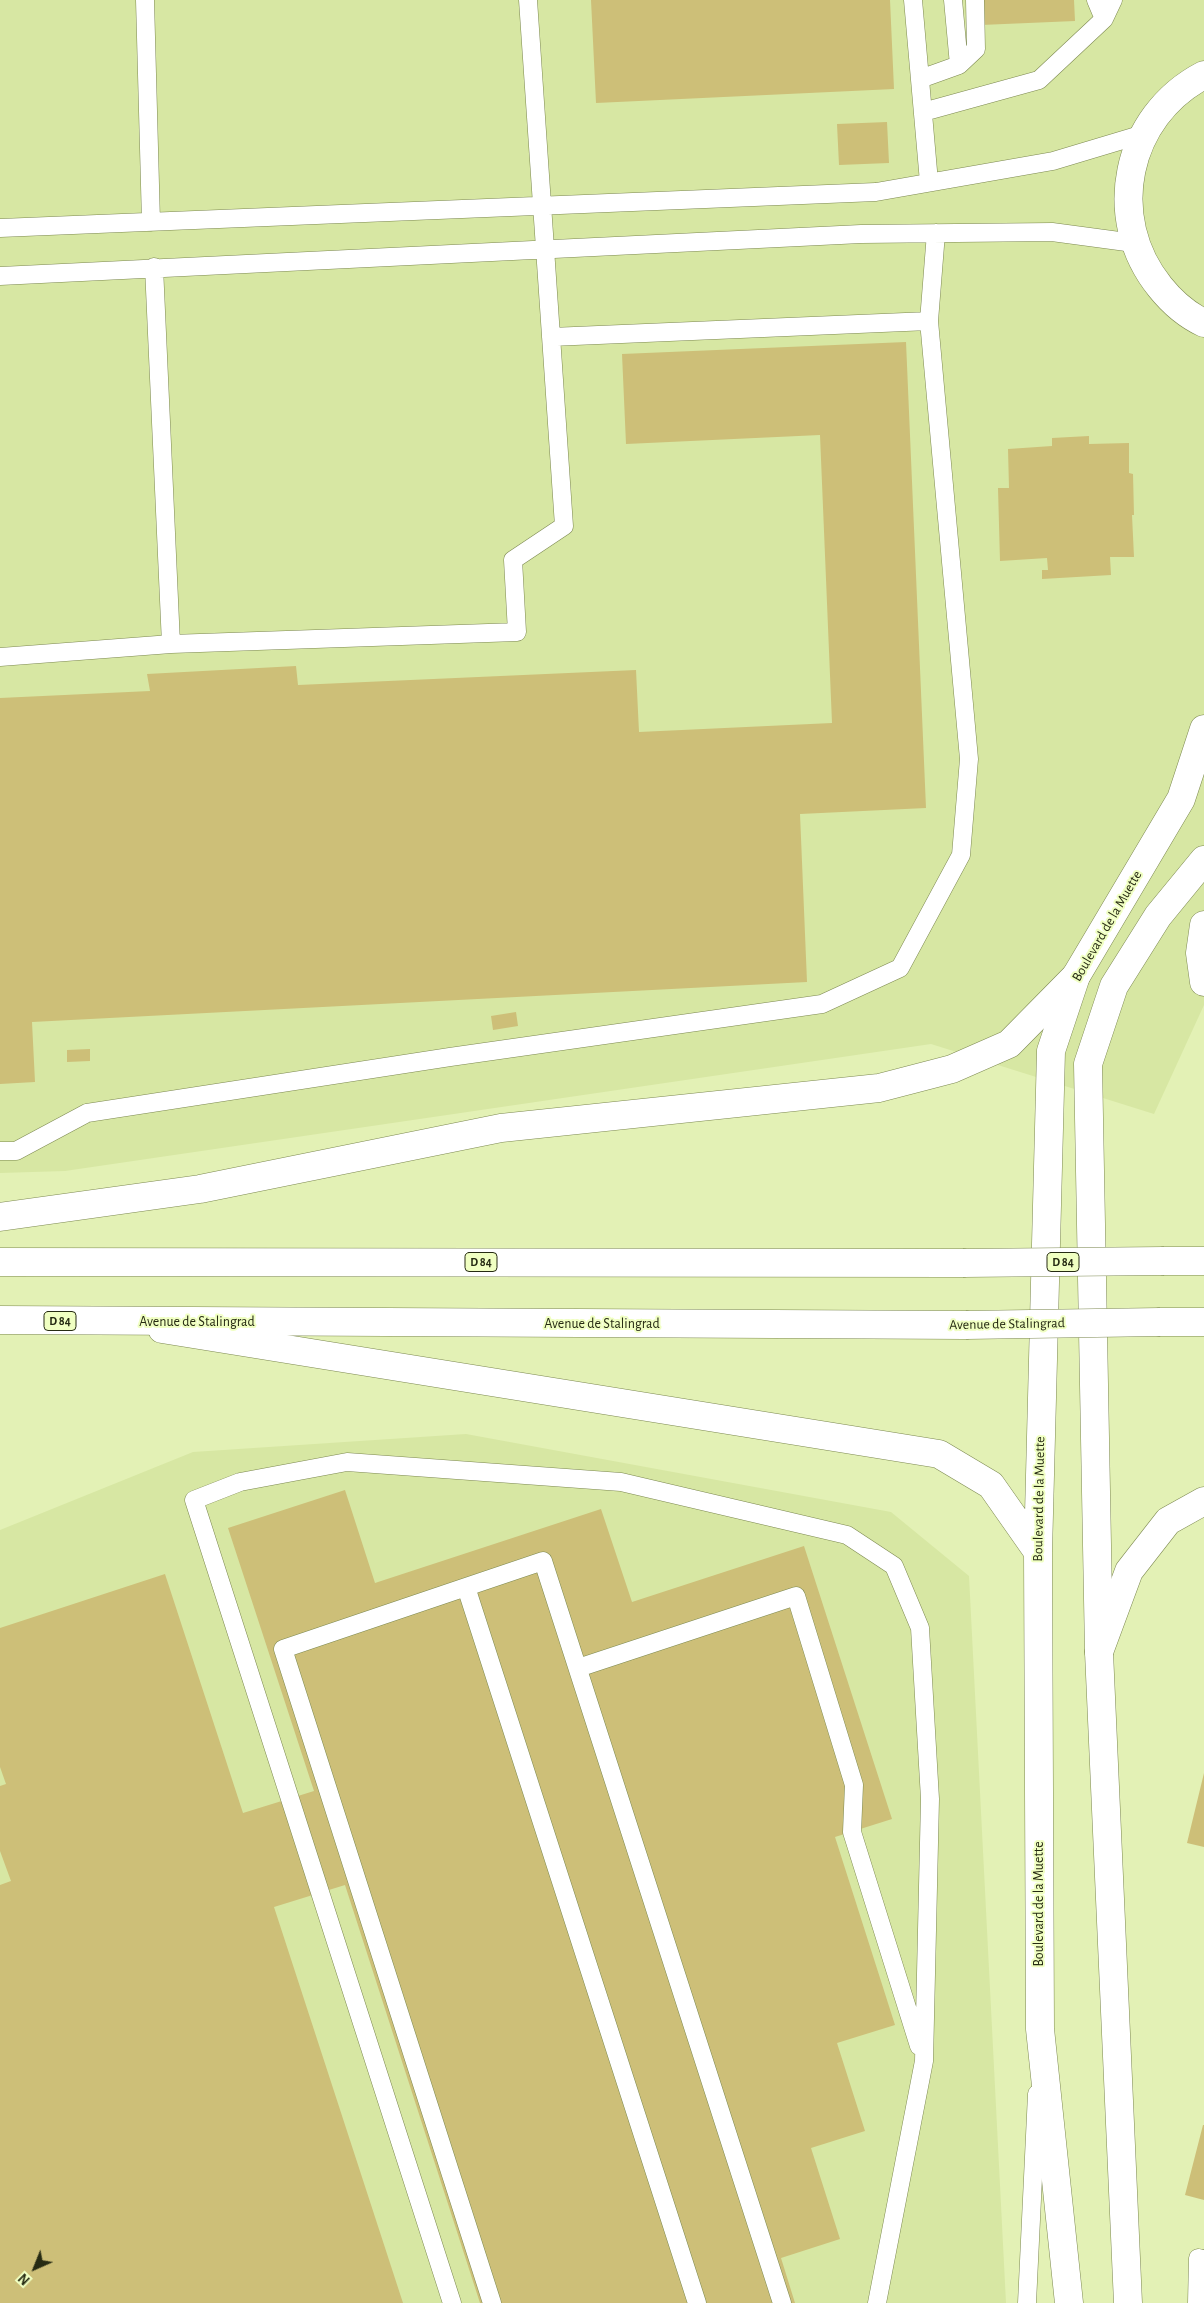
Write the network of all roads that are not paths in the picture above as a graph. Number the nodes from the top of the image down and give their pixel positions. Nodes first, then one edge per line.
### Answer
1 (145, 0) edge
2 (528, 0) edge
3 (913, 0) edge
4 (954, 0) edge
5 (975, 0) edge
6 (1096, 0) edge
7 (1113, 0) edge
8 (1104, 19) junction
9 (959, 65) junction
10 (1204, 75) edge
11 (920, 79) junction
12 (923, 112) junction
13 (1143, 134) junction
14 (929, 182) junction
15 (542, 205) junction
16 (151, 222) junction
17 (0, 228) edge
18 (936, 233) junction
19 (1134, 242) junction
20 (544, 249) junction
21 (154, 267) junction
22 (0, 276) edge
23 (929, 321) junction
24 (1204, 323) edge
25 (551, 337) junction
26 (171, 644) junction
27 (0, 657) edge
28 (1204, 729) edge
29 (1204, 860) edge
30 (1204, 925) edge
31 (1076, 976) junction
32 (1204, 982) edge
33 (0, 1151) edge
34 (0, 1217) edge
35 (1204, 1261) edge
36 (0, 1262) edge
37 (0, 1320) edge
38 (119, 1322) junction
39 (1204, 1322) edge
40 (1204, 1501) edge
41 (1038, 1552) junction
42 (466, 1587) junction
43 (1099, 1652) junction
44 (578, 1668) junction
45 (1040, 2029) junction
46 (924, 2061) junction
47 (1204, 2259) edge
48 (452, 2303) edge
49 (492, 2303) edge
50 (697, 2303) edge
51 (782, 2303) edge
52 (877, 2303) edge
53 (1027, 2303) edge
54 (1069, 2303) edge
55 (1128, 2303) edge
56 (1197, 2303) edge

1 - 16 lane
2 - 15 lane
3 - 11 lane
4 - 9 lane
5 - 9 lane
6 - 8 lane
7 - 8 lane
8 - 12 lane
9 - 11 lane
10 - 13 main road
11 - 12 lane
12 - 14 lane
13 - 14 lane
13 - 19 main road
14 - 15 lane
15 - 16 lane
15 - 20 lane
16 - 17 lane
18 - 19 lane
18 - 20 lane
18 - 23 lane
19 - 24 main road
20 - 21 lane
20 - 25 lane
21 - 22 lane
21 - 26 lane
23 - 25 lane
23 - 33 lane
25 - 26 lane
26 - 27 lane
28 - 31 main road, Boulevard de la Muette
29 - 43 main road
30 - 32 main road
31 - 34 main road
31 - 41 main road, Boulevard de la Muette
35 - 36 main road, D 84, bridge
37 - 38 main road, Avenue de Stalingrad / D 84
38 - 39 main road, Avenue de Stalingrad / D 84, bridge
38 - 41 main road
40 - 43 main road
41 - 45 main road, Boulevard de la Muette
42 - 44 lane
42 - 49 lane
42 - 50 lane
43 - 55 main road
44 - 46 lane
44 - 51 lane
45 - 53 lane
45 - 54 main road, Boulevard de la Muette
46 - 48 lane
46 - 52 lane
47 - 56 lane

